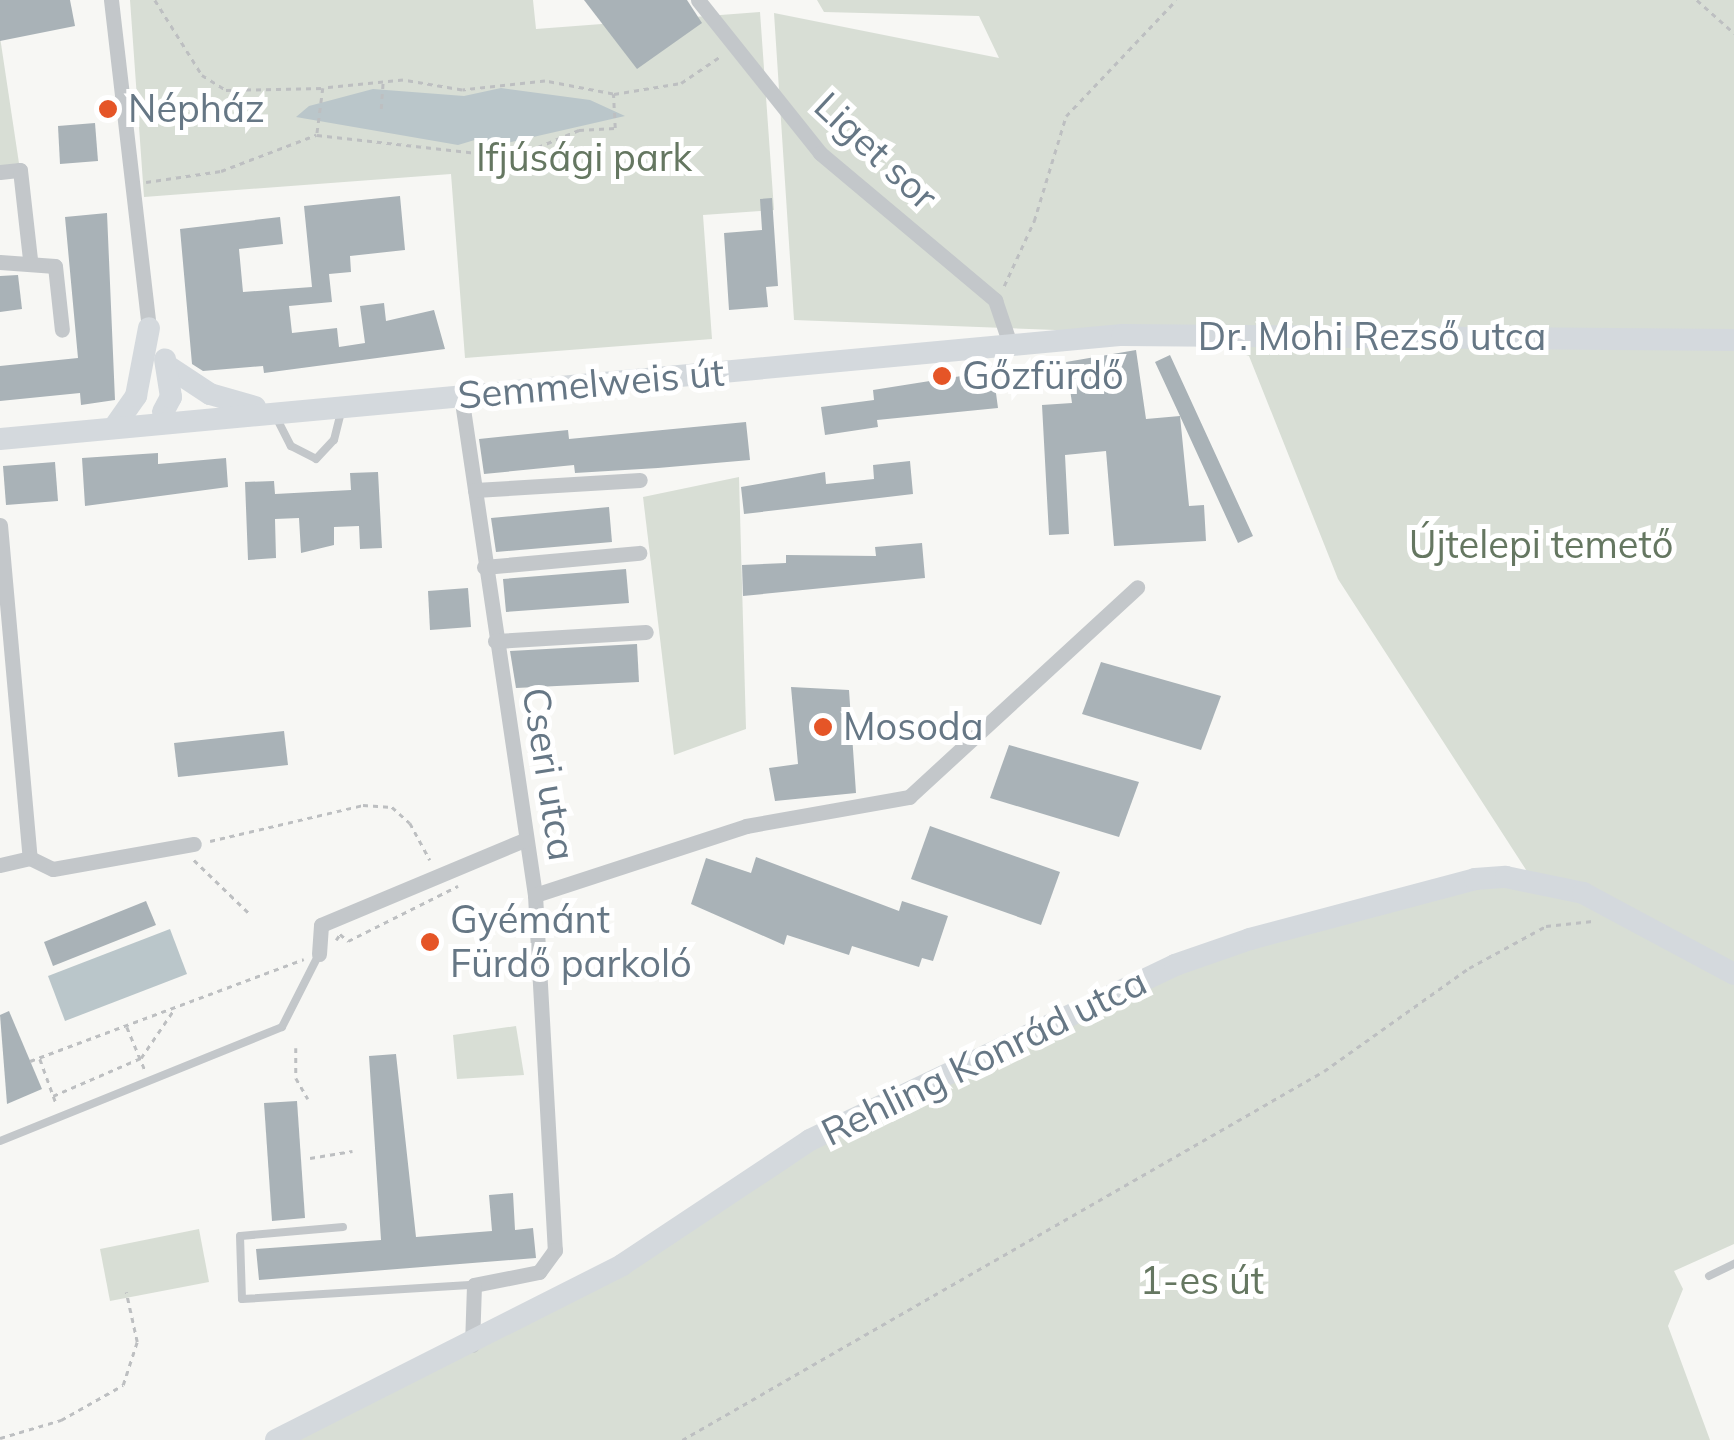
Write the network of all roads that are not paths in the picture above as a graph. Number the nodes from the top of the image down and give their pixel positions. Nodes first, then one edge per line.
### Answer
1 (111, 0) edge
2 (698, 0) edge
3 (0, 172) edge
4 (30, 258) junction
5 (0, 262) edge
6 (149, 328) joint
7 (62, 330) dead end
8 (1734, 340) edge
9 (1010, 344) junction
10 (157, 366) junction
11 (461, 395) junction
12 (343, 405) junction
13 (273, 411) junction
14 (164, 418) junction
15 (116, 426) junction
16 (0, 439) edge
17 (640, 480) dead end
18 (475, 490) junction
19 (0, 525) edge
20 (639, 553) dead end
21 (484, 567) junction
22 (1137, 587) dead end
23 (5, 623) edge
24 (646, 632) dead end
25 (495, 641) junction
26 (8, 698) edge
27 (524, 840) junction
28 (194, 844) road end
29 (30, 858) junction
30 (0, 864) edge
31 (535, 895) junction
32 (318, 954) joint
33 (1734, 974) edge
34 (0, 1141) edge
35 (344, 1226) dead end
36 (1734, 1264) edge
37 (1710, 1276) dead end
38 (474, 1285) junction
39 (472, 1345) junction
40 (276, 1440) edge

1 - 6 street
2 - 9 street, Liget sor
3 - 4 street
4 - 5 street
4 - 7 street
6 - 10 street
8 - 9 street, Dr. Mohi Rezső utca
9 - 11 street, Semmelweis út
10 - 13 street
10 - 14 street
10 - 15 street
11 - 12 street, Semmelweis út
11 - 18 street, Cseri utca
12 - 13 street, Semmelweis út
12 - 13 lane
13 - 14 street, Semmelweis út
14 - 15 street, Semmelweis út
15 - 16 street, Semmelweis út
17 - 18 street
18 - 21 street, Cseri utca
19 - 23 street
20 - 21 street
21 - 25 street, Cseri utca
22 - 31 street
23 - 26 street
24 - 25 street
25 - 27 street, Cseri utca
26 - 29 street
27 - 31 street, Cseri utca
27 - 32 street
28 - 29 street
29 - 30 street
31 - 38 street, Cseri utca
32 - 34 lane
33 - 39 street, Rehling Konrád utca
35 - 38 lane
36 - 37 lane
38 - 39 street
39 - 40 street, Rehling Konrád utca

